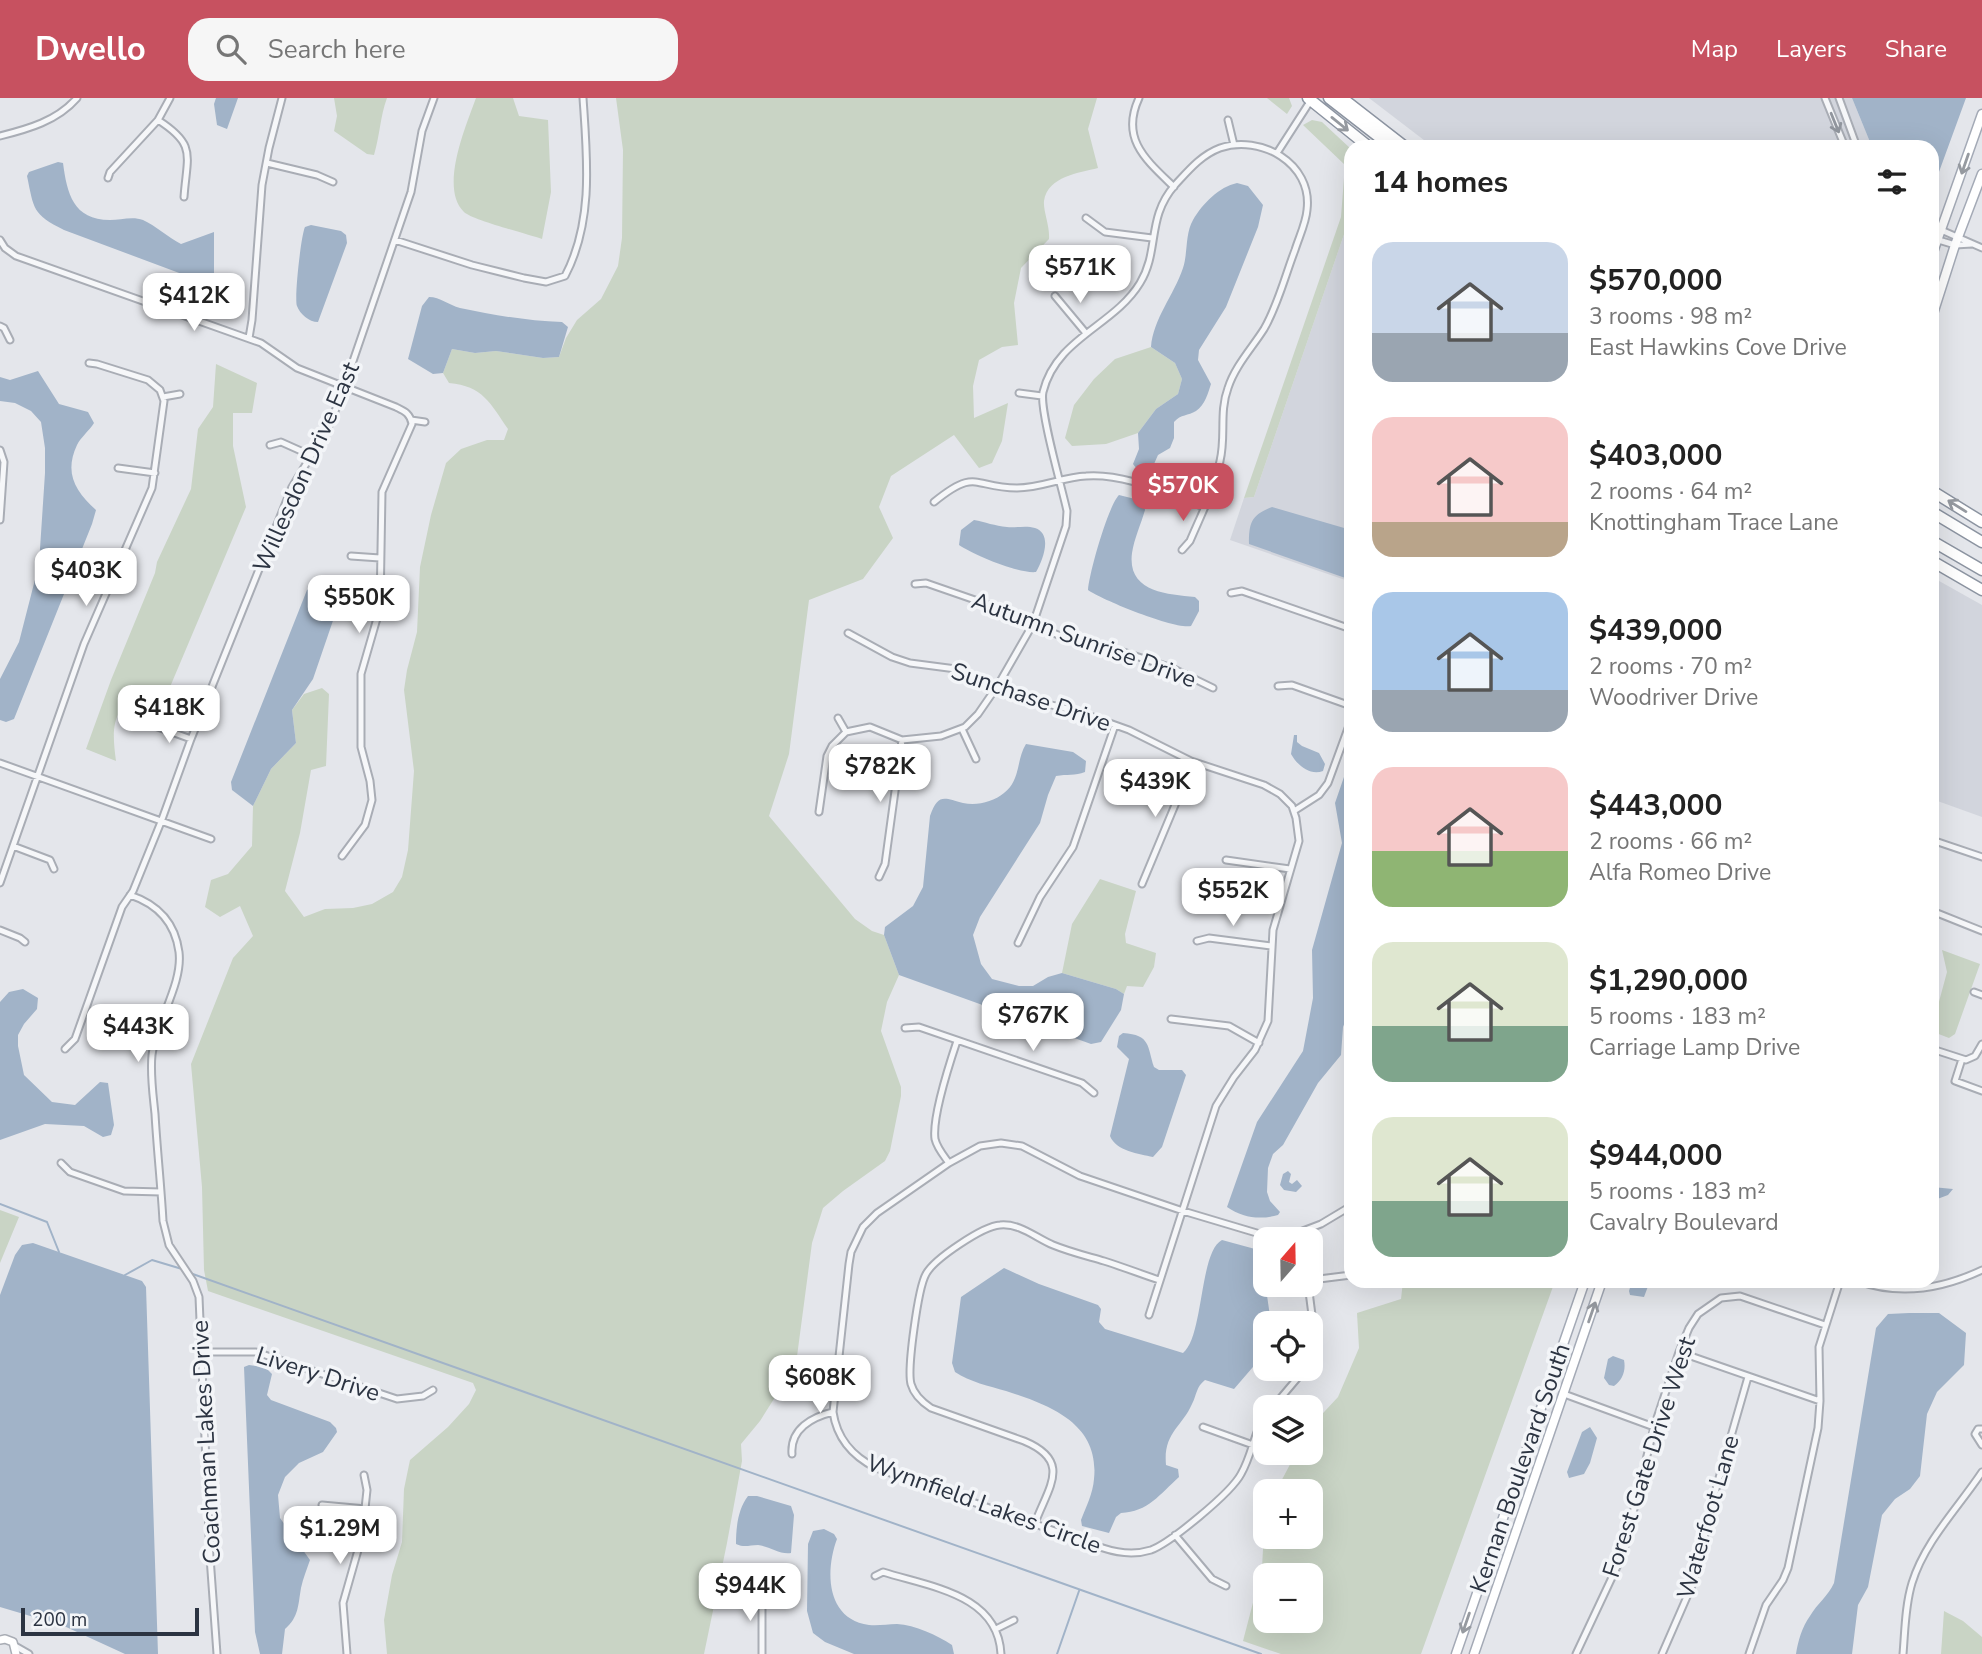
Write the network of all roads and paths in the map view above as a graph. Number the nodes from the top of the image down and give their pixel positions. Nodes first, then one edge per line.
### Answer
1 (77, 98) edge
2 (170, 98) edge
3 (282, 98) edge
4 (433, 98) edge
5 (583, 98) edge
6 (1139, 98) edge
7 (1329, 98) edge
8 (1342, 98) edge
9 (1825, 98) edge
10 (1839, 98) edge
11 (1310, 99) edge
12 (1982, 114) edge
13 (158, 120) junction
14 (1228, 120) dead end
15 (0, 136) edge
16 (1360, 140) edge
17 (1382, 140) edge
18 (1396, 140) edge
19 (1842, 140) edge
20 (1854, 140) edge
21 (1234, 145) junction
22 (1277, 153) junction
23 (267, 163) junction
24 (1982, 174) edge
25 (108, 178) dead end
26 (332, 182) dead end
27 (1174, 187) junction
28 (184, 197) dead end
29 (1087, 218) dead end
30 (1941, 229) junction
31 (1939, 232) edge
32 (1152, 238) junction
33 (1939, 239) edge
34 (0, 240) edge
35 (396, 240) junction
36 (1956, 240) junction
37 (1982, 247) edge
38 (1939, 295) edge
39 (1055, 296) dead end
40 (0, 326) edge
41 (1085, 332) junction
42 (249, 338) junction
43 (10, 340) dead end
44 (89, 363) dead end
45 (344, 387) junction
46 (1019, 393) dead end
47 (180, 394) dead end
48 (1042, 396) junction
49 (163, 397) junction
50 (412, 422) junction
51 (425, 422) dead end
52 (270, 445) dead end
53 (0, 450) edge
54 (310, 455) junction
55 (118, 468) dead end
56 (155, 473) junction
57 (1060, 481) junction
58 (1939, 495) edge
59 (934, 502) dead end
60 (0, 506) edge
61 (1204, 507) junction
62 (1939, 516) edge
63 (0, 520) edge
64 (1982, 522) edge
65 (1982, 542) edge
66 (1939, 545) edge
67 (1182, 550) dead end
68 (351, 556) dead end
69 (380, 558) junction
70 (1939, 565) edge
71 (1982, 570) edge
72 (915, 584) dead end
73 (1982, 590) edge
74 (1231, 593) dead end
75 (1033, 624) junction
76 (1344, 627) edge
77 (848, 633) dead end
78 (998, 685) junction
79 (1278, 686) dead end
80 (1213, 688) dead end
81 (1344, 704) edge
82 (838, 718) dead end
83 (1115, 725) junction
84 (155, 726) dead end
85 (962, 729) junction
86 (846, 732) junction
87 (191, 738) junction
88 (1344, 739) edge
89 (902, 740) junction
90 (976, 759) dead end
91 (1191, 761) junction
92 (0, 763) edge
93 (37, 778) junction
94 (1294, 811) junction
95 (819, 813) dead end
96 (161, 822) junction
97 (211, 839) dead end
98 (1939, 842) edge
99 (13, 846) junction
100 (342, 856) dead end
101 (1982, 857) edge
102 (1226, 860) dead end
103 (54, 869) dead end
104 (1290, 869) junction
105 (879, 877) dead end
106 (0, 883) edge
107 (1142, 884) dead end
108 (130, 895) junction
109 (1939, 914) edge
110 (0, 930) edge
111 (1982, 931) edge
112 (1197, 941) dead end
113 (25, 942) dead end
114 (1018, 943) dead end
115 (1271, 946) junction
116 (1974, 992) dead end
117 (1982, 995) edge
118 (1171, 1019) dead end
119 (905, 1028) dead end
120 (957, 1041) junction
121 (1259, 1043) junction
122 (1982, 1044) edge
123 (65, 1049) dead end
124 (1939, 1051) edge
125 (1962, 1059) junction
126 (1982, 1091) edge
127 (1094, 1093) dead end
128 (61, 1163) dead end
129 (949, 1163) junction
130 (160, 1192) junction
131 (1344, 1210) edge
132 (1183, 1211) junction
133 (1316, 1227) edge
134 (1253, 1232) edge
135 (1982, 1270) edge
136 (1344, 1276) edge
137 (1323, 1278) edge
138 (1159, 1280) junction
139 (1939, 1285) edge
140 (1583, 1288) edge
141 (1600, 1288) edge
142 (1838, 1288) edge
143 (1883, 1288) edge
144 (1930, 1288) edge
145 (1149, 1315) dead end
146 (1825, 1325) junction
147 (201, 1352) junction
148 (1679, 1352) junction
149 (1748, 1377) junction
150 (1295, 1381) edge
151 (433, 1390) dead end
152 (1283, 1395) edge
153 (1564, 1395) junction
154 (1820, 1401) junction
155 (832, 1412) junction
156 (1203, 1427) dead end
157 (1654, 1427) junction
158 (1982, 1429) edge
159 (1252, 1445) joint
160 (1982, 1445) edge
161 (792, 1454) dead end
162 (1982, 1472) edge
163 (364, 1475) dead end
164 (322, 1505) dead end
165 (366, 1509) junction
166 (1035, 1523) junction
167 (1175, 1535) junction
168 (875, 1576) dead end
169 (1226, 1586) dead end
170 (762, 1591) dead end
171 (1014, 1620) dead end
172 (996, 1629) junction
173 (0, 1640) edge
174 (16, 1650) edge
175 (29, 1654) edge
176 (217, 1654) edge
177 (347, 1654) edge
178 (762, 1654) edge
179 (1002, 1654) edge
180 (1456, 1654) edge
181 (1474, 1654) edge
182 (1576, 1654) edge
183 (1662, 1654) edge
184 (1749, 1654) edge
185 (1903, 1654) edge

1 - 15 street
2 - 13 street
3 - 23 street
4 - 35 street, Willesdon Drive East
5 - 35 street
6 - 27 street
7 - 17 highway
8 - 18 highway
9 -> 19 street
10 - 20 street
11 -> 16 highway
11 - 22 street
12 -> 30 main road
13 - 25 street
13 - 28 street
14 - 21 street
21 - 22 street
21 - 27 street
22 - 61 street
23 - 26 street
23 - 42 street
24 - 36 main road
27 - 32 street
29 - 32 street
30 - 31 main road
30 - 36 street
32 - 41 street
33 - 36 street
34 - 42 street
35 - 45 street, Willesdon Drive East
36 - 37 street
36 - 38 main road
39 - 41 street
40 - 43 street
41 - 48 street
42 - 45 street
44 - 49 street
45 - 50 street
45 - 54 street, Willesdon Drive East
46 - 48 street
47 - 49 street
48 - 57 street
49 - 56 street
50 - 51 street
50 - 69 street
52 - 54 street
53 - 60 street
54 - 87 street, Willesdon Drive East
55 - 56 street
56 - 93 street
57 - 59 street
57 - 61 street
57 - 75 street
64 -> 58 highway
60 - 63 street
61 - 67 street
62 - 65 highway
66 - 71 highway
68 - 69 street
69 - 100 street
70 - 73 highway
72 - 75 street, Autumn Sunrise Drive
74 - 76 street
75 - 78 street
75 - 80 street, Autumn Sunrise Drive
77 - 78 street, Sunchase Drive
78 - 83 street, Sunchase Drive
78 - 85 street
79 - 81 street
82 - 86 street
83 - 91 street, Sunchase Drive
83 - 114 street
84 - 87 street
85 - 89 street
85 - 90 street
86 - 89 street
86 - 95 street
87 - 96 street, Willesdon Drive East
88 - 94 street
89 - 105 street
91 - 94 street, Sunchase Drive
91 - 107 street
92 - 93 street
93 - 96 street
93 - 99 street
94 - 104 street
96 - 97 street
96 - 108 street, Willesdon Drive East
98 - 101 street
99 - 103 street
99 - 106 street
102 - 104 street
104 - 115 street
108 - 123 street, Willesdon Drive East
108 - 130 street
109 - 111 street
110 - 113 street
112 - 115 street
115 - 121 street
116 - 117 street
118 - 121 street
119 - 120 street
120 - 127 street
120 - 129 street
121 - 132 street
122 - 125 street
124 - 125 street
125 - 126 street
128 - 130 street
129 - 132 street
129 - 155 street
130 - 147 street, Coachman Lakes Drive
131 - 133 street
132 - 134 street
132 - 138 street
135 - 139 street
136 - 137 street
138 - 145 street
138 - 166 street
140 -> 180 main road, Kernan Boulevard South
153 -> 141 main road, Kernan Boulevard South
142 - 146 street
143 - 144 street
146 - 148 street, Forest Gate Drive West
146 - 154 street
147 - 151 street, Livery Drive
147 - 176 street, Coachman Lakes Drive
148 - 149 street
148 - 157 street, Forest Gate Drive West
149 - 154 street
149 - 183 street, Waterfoot Lane
150 - 152 street
153 - 157 street
153 - 181 main road, Kernan Boulevard South
154 - 184 street
155 - 161 street
155 - 166 street, Wynnfield Lakes Circle
156 - 159 street
157 - 182 street, Forest Gate Drive West
158 - 160 street
159 - 167 street, Wynnfield Lakes Circle
162 - 185 street
163 - 165 street
164 - 165 street
165 - 177 street
166 - 167 street, Wynnfield Lakes Circle
167 - 169 street
168 - 172 street
170 - 178 street
171 - 172 street
172 - 179 street
173 - 174 street
174 - 175 street

